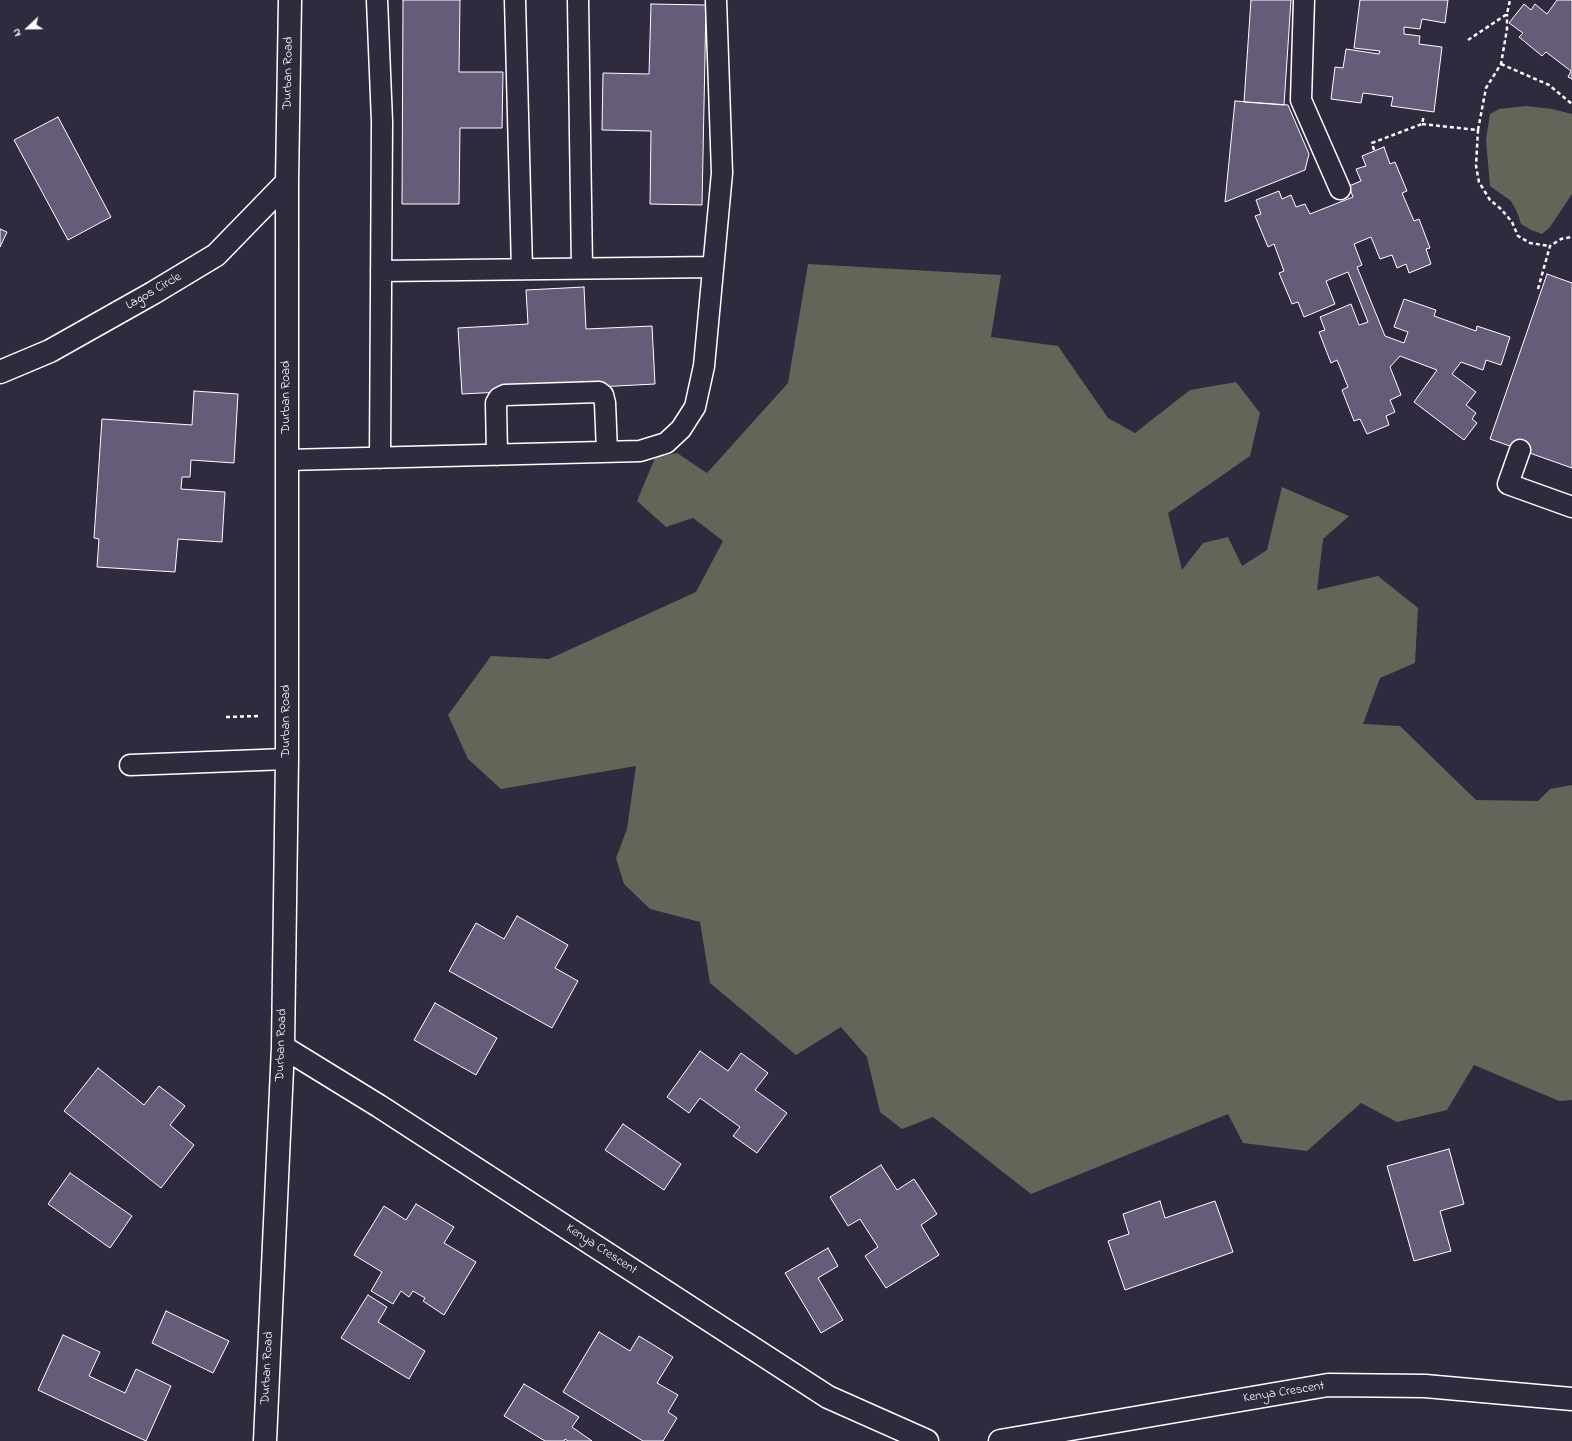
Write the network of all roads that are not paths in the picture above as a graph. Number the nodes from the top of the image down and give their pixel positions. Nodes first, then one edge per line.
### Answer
1 (290, 0) edge
2 (377, 0) edge
3 (515, 0) edge
4 (578, 0) edge
5 (716, 0) edge
6 (1304, 0) edge
7 (287, 182) junction
8 (1340, 189) dead end
9 (713, 267) junction
10 (582, 268) junction
11 (522, 269) junction
12 (381, 271) junction
13 (0, 372) edge
14 (1520, 450) dead end
15 (607, 452) junction
16 (497, 455) junction
17 (380, 458) junction
18 (287, 460) junction
19 (1572, 507) edge
20 (287, 759) junction
21 (130, 765) dead end
22 (283, 1047) junction
23 (1572, 1399) edge
24 (265, 1441) edge
25 (927, 1441) edge
26 (1000, 1441) edge

1 - 7 street, Durban Road
2 - 12 lane
3 - 11 lane
4 - 10 lane
5 - 9 lane
6 - 8 lane
7 - 13 street, Lagos Circle
7 - 18 street, Durban Road
9 - 10 lane
9 - 15 lane
10 - 11 lane
11 - 12 lane
12 - 17 lane
14 - 19 lane
15 - 16 lane
15 - 16 lane
16 - 17 lane
17 - 18 lane
18 - 20 street, Durban Road
20 - 21 lane
20 - 22 street, Durban Road
22 - 24 street, Durban Road
22 - 25 street, Kenya Crescent
23 - 26 street, Kenya Crescent

